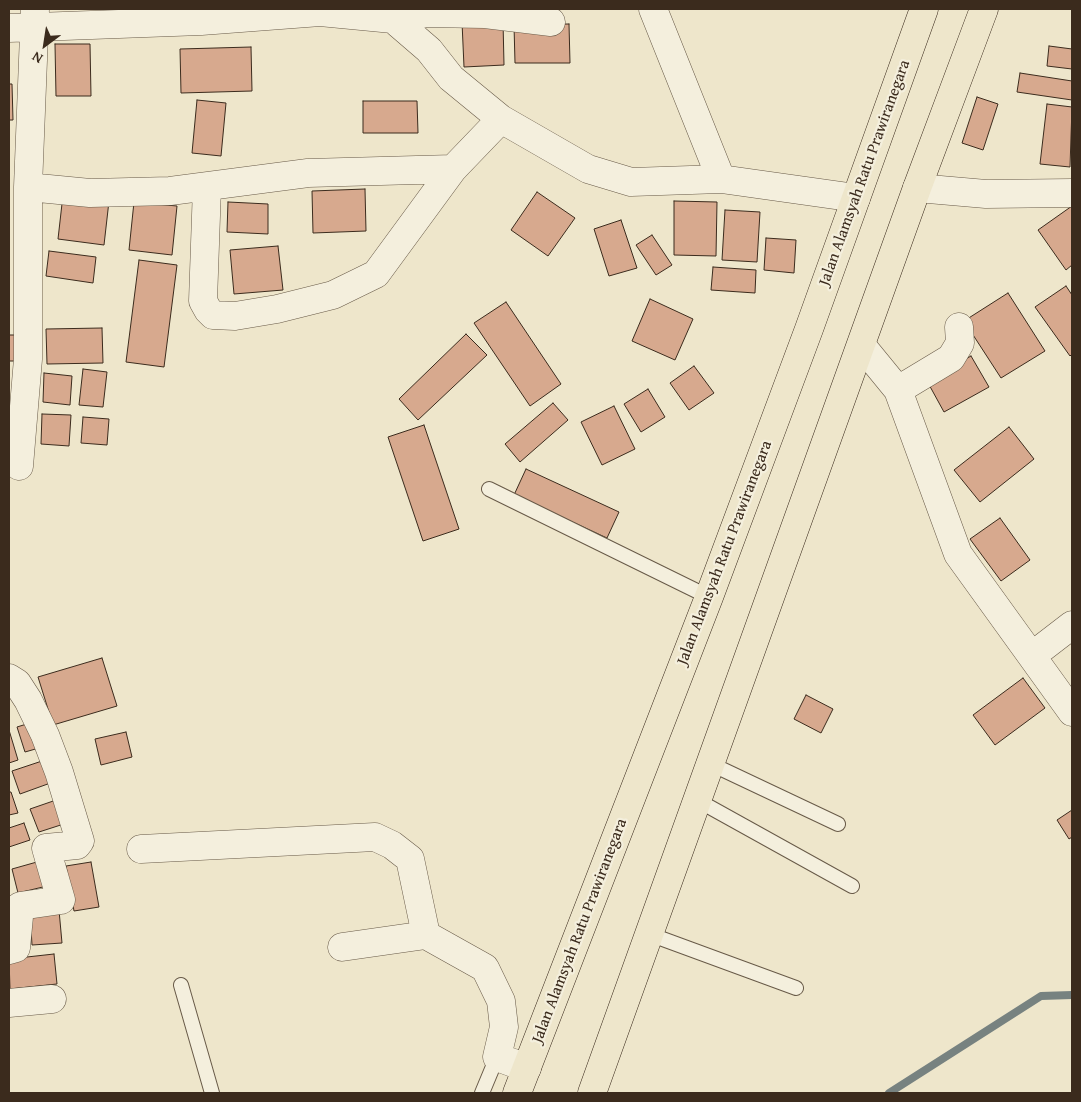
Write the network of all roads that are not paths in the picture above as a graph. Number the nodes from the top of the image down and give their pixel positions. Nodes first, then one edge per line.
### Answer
1 (653, 9) edge
2 (924, 9) edge
3 (984, 9) edge
4 (201, 15) edge
5 (26, 21) edge
6 (398, 21) junction
7 (552, 22) dead end
8 (501, 119) junction
9 (453, 169) junction
10 (721, 179) junction
11 (28, 187) junction
12 (207, 187) junction
13 (917, 188) junction
14 (1072, 193) edge
15 (856, 198) junction
16 (959, 327) dead end
17 (862, 346) junction
18 (898, 390) junction
19 (19, 466) dead end
20 (489, 489) dead end
21 (709, 597) junction
22 (1072, 625) edge
23 (1032, 655) junction
24 (9, 678) edge
25 (1072, 712) edge
26 (711, 764) junction
27 (697, 800) junction
28 (838, 824) dead end
29 (141, 849) dead end
30 (852, 886) dead end
31 (649, 934) junction
32 (426, 935) junction
33 (342, 947) dead end
34 (9, 950) edge
35 (181, 985) dead end
36 (796, 988) dead end
37 (52, 998) dead end
38 (9, 1003) edge
39 (497, 1057) junction
40 (527, 1068) junction
41 (212, 1093) edge
42 (482, 1093) edge
43 (517, 1093) edge
44 (592, 1093) edge

1 - 10 street
2 - 15 highway, Jalan Alamsyah Ratu Prawiranegara
3 - 13 highway
4 - 5 street
4 - 6 street
5 - 11 street
6 - 7 street
6 - 8 street
8 - 9 street
8 - 10 street
9 - 12 street
9 - 12 street
10 - 15 street
11 - 12 street
11 - 19 street
13 - 14 street
13 - 17 highway
15 - 21 highway, Jalan Alamsyah Ratu Prawiranegara
16 - 18 street
17 - 18 street
17 - 26 highway
18 - 23 street
20 - 21 lane
21 - 40 highway, Jalan Alamsyah Ratu Prawiranegara
22 - 23 street
23 - 25 street
24 - 34 street
26 - 27 highway
26 - 28 lane
27 - 30 lane
27 - 31 highway
29 - 32 street
31 - 36 lane
31 - 44 highway
32 - 33 street
32 - 39 street
35 - 41 lane
37 - 38 street
39 - 40 street
39 - 42 lane
40 - 43 highway, Jalan Alamsyah Ratu Prawiranegara

